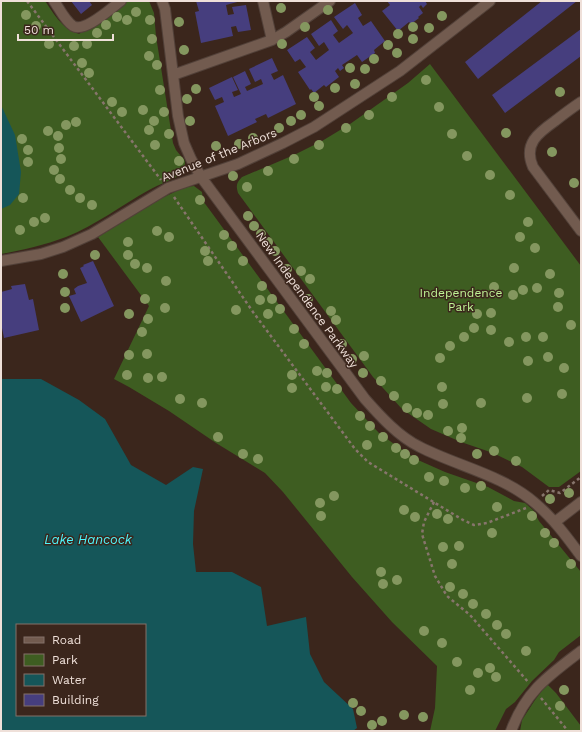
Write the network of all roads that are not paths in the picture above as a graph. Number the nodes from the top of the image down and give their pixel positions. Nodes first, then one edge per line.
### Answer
1 (54, 1) edge
2 (121, 1) edge
3 (162, 1) edge
4 (263, 1) edge
5 (330, 1) edge
6 (490, 1) edge
7 (272, 40) junction
8 (173, 75) junction
9 (581, 102) edge
10 (201, 177) junction
11 (581, 231) edge
12 (1, 261) edge
13 (581, 502) edge
14 (555, 522) junction
15 (581, 556) edge
16 (581, 651) edge
17 (511, 731) edge

1 - 2 street
3 - 8 street, New Independence Parkway
4 - 7 street
5 - 7 street
6 - 10 street, Avenue of the Arbors
7 - 8 street
8 - 10 street, New Independence Parkway
9 - 11 street
10 - 12 street, Avenue of the Arbors
10 - 14 street, New Independence Parkway
13 - 14 street
14 - 15 street, New Independence Parkway
16 - 17 street

